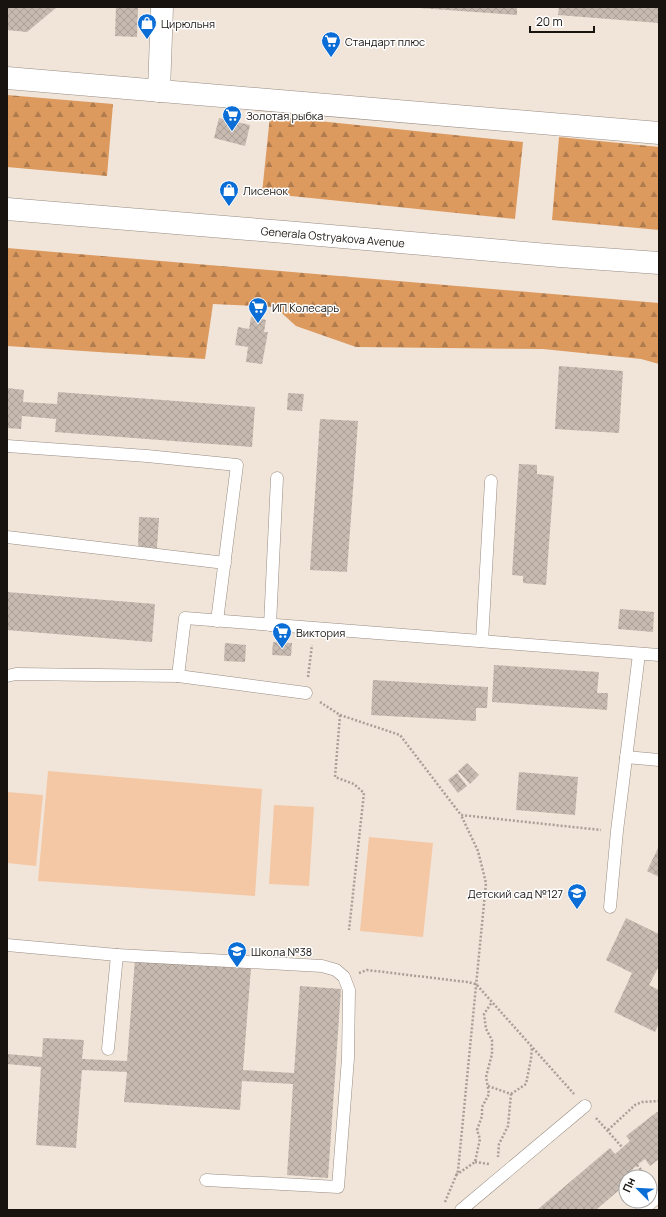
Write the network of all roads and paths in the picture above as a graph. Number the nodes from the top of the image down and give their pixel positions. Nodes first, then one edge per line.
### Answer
1 (162, 7) edge
2 (7, 78) edge
3 (159, 91) junction
4 (659, 134) edge
5 (7, 209) edge
6 (659, 263) edge
7 (7, 446) edge
8 (277, 478) dead end
9 (491, 481) dead end
10 (7, 536) edge
11 (225, 563) junction
12 (217, 621) junction
13 (270, 625) junction
14 (315, 628) junction
15 (482, 642) junction
16 (639, 654) junction
17 (659, 655) edge
18 (7, 676) edge
19 (178, 676) junction
20 (306, 693) junction
21 (340, 715) junction
22 (626, 757) junction
23 (659, 760) edge
24 (460, 815) junction
25 (617, 832) junction
26 (610, 907) dead end
27 (349, 930) dead end
28 (7, 945) edge
29 (117, 954) junction
30 (344, 977) junction
31 (476, 984) junction
32 (492, 1002) junction
33 (532, 1047) junction
34 (108, 1049) dead end
35 (488, 1086) junction
36 (511, 1094) junction
37 (659, 1101) edge
38 (585, 1106) junction
39 (608, 1130) junction
40 (622, 1147) dead end
41 (498, 1159) dead end
42 (475, 1162) junction
43 (490, 1165) dead end
44 (637, 1165) dead end
45 (640, 1169) edge
46 (456, 1175) junction
47 (206, 1180) dead end
48 (659, 1196) edge
49 (445, 1202) dead end
50 (461, 1210) edge
51 (642, 1210) edge

1 - 3 street
2 - 3 street
3 - 4 street
5 - 6 street, Generala Ostryakova Avenue
7 - 11 lane
8 - 13 lane
9 - 15 lane
10 - 11 lane
11 - 12 lane
12 - 13 lane
12 - 19 lane
13 - 14 lane
14 - 15 lane
14 - 20 path
15 - 16 lane
16 - 17 lane
16 - 22 lane
18 - 19 lane
19 - 20 lane
20 - 21 path
21 - 24 path
21 - 27 path
22 - 23 lane
22 - 25 lane
24 - 25 path
24 - 31 path
25 - 26 lane
28 - 29 lane
29 - 30 lane
29 - 34 lane
30 - 31 path
30 - 47 lane
31 - 32 path
31 - 46 path
32 - 33 path
32 - 35 path
33 - 36 path
33 - 38 path
35 - 36 path
35 - 42 path
36 - 41 path
37 - 39 path
38 - 39 path
38 - 50 lane
39 - 40 path
42 - 43 path
42 - 46 path
44 - 45 path
46 - 49 path
48 - 51 lane

